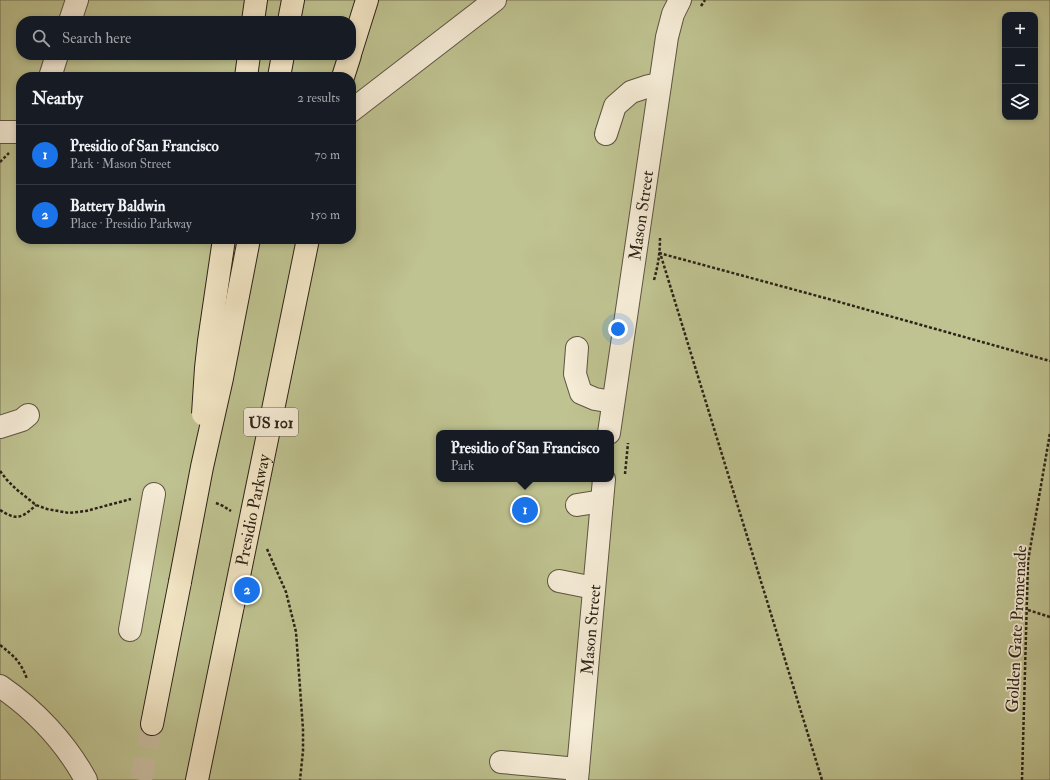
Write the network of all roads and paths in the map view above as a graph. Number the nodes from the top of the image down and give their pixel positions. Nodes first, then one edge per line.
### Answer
1 (77, 0) edge
2 (256, 0) edge
3 (293, 0) edge
4 (357, 0) edge
5 (367, 0) edge
6 (495, 0) edge
7 (680, 0) edge
8 (72, 16) edge
9 (254, 16) edge
10 (291, 16) edge
11 (354, 16) edge
12 (356, 35) edge
13 (56, 60) edge
14 (248, 60) edge
15 (282, 60) edge
16 (345, 60) edge
17 (348, 60) edge
18 (52, 72) edge
19 (247, 72) edge
20 (280, 72) edge
21 (343, 72) edge
22 (344, 72) edge
23 (660, 84) junction
24 (356, 107) edge
25 (0, 132) edge
26 (16, 132) edge
27 (606, 134) dead end
28 (9, 153) dead end
29 (0, 162) edge
30 (660, 235) dead end
31 (223, 244) edge
32 (248, 244) edge
33 (307, 244) edge
34 (655, 252) dead end
35 (660, 254) junction
36 (653, 284) dead end
37 (577, 348) dead end
38 (1050, 361) edge
39 (613, 402) junction
40 (28, 415) dead end
41 (0, 427) edge
42 (609, 430) edge
43 (1050, 433) edge
44 (628, 442) dead end
45 (202, 467) junction
46 (0, 471) edge
47 (614, 477) edge
48 (612, 482) edge
49 (154, 494) joint
50 (212, 500) dead end
51 (602, 501) junction
52 (36, 505) junction
53 (577, 505) dead end
54 (0, 510) edge
55 (234, 514) dead end
56 (264, 544) dead end
57 (558, 581) dead end
58 (594, 588) junction
59 (1028, 610) junction
60 (1050, 617) edge
61 (130, 630) dead end
62 (0, 686) edge
63 (152, 724) tunnel mouth
64 (501, 762) dead end
65 (577, 774) edge
66 (86, 780) edge
67 (197, 780) edge
68 (300, 780) edge
69 (822, 780) edge
70 (1022, 780) edge

1 - 8 street
2 - 9 highway
3 - 10 highway
4 - 11 highway
5 - 12 highway
6 - 24 street
7 - 23 street, Mason Street
13 - 18 street
14 - 19 highway
15 - 20 highway
16 - 21 highway
17 - 22 highway
23 - 27 street
23 - 39 street, Mason Street
25 - 26 street
28 - 29 path
30 - 35 path
31 - 45 highway, bridge
32 - 45 highway, bridge
33 - 67 highway, Presidio Parkway / US 101, bridge
34 - 35 path
35 - 36 path
35 - 38 path
35 - 69 path
37 - 39 street
39 - 42 street, Mason Street
40 - 41 street
43 - 59 path, Golden Gate Promenade
44 - 47 path
45 - 63 highway, bridge
46 - 52 path
48 - 51 street, Mason Street
49 - 52 path
49 - 61 street
50 - 55 path
51 - 53 street
51 - 58 street, Mason Street
52 - 54 path
56 - 68 path
57 - 58 street
58 - 65 street, Mason Street
59 - 60 path
59 - 70 path, Golden Gate Promenade
62 - 66 street
64 - 65 street

